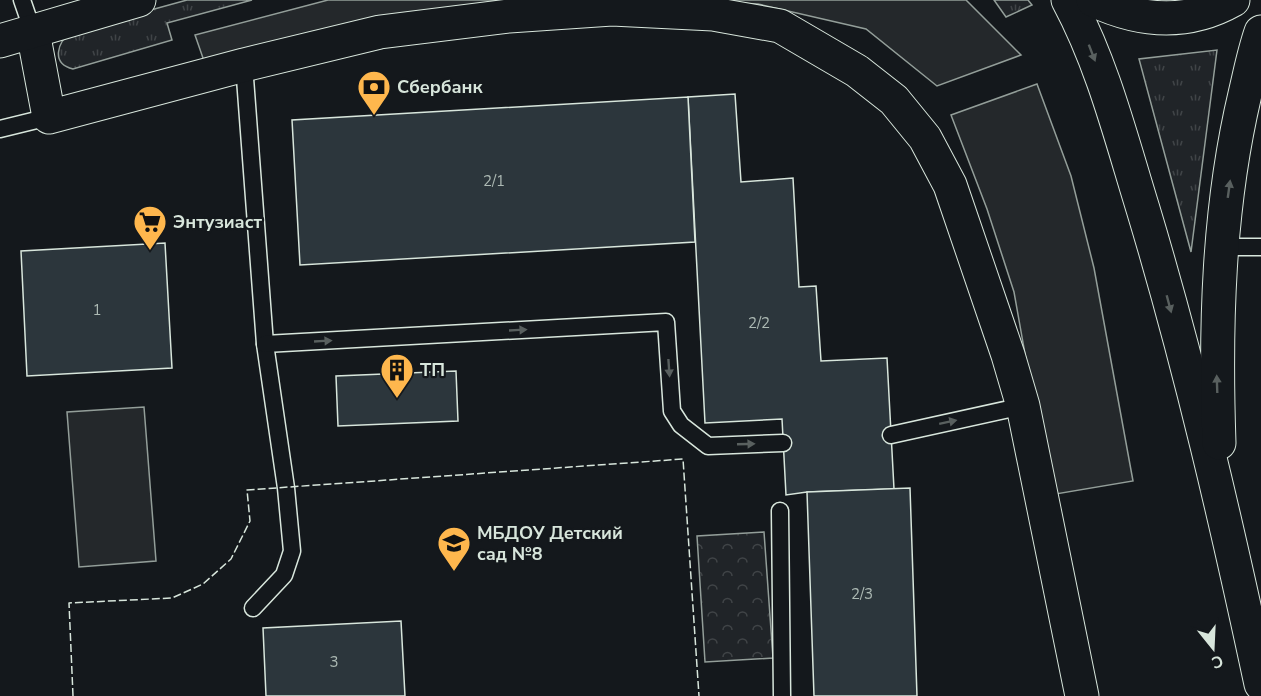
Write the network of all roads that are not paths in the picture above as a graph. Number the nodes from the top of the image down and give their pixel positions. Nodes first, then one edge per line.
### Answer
1 (22, 0) edge
2 (139, 0) edge
3 (1068, 0) edge
4 (1093, 0) edge
5 (1233, 0) edge
6 (33, 32) junction
7 (1261, 32) edge
8 (0, 41) edge
9 (244, 64) junction
10 (49, 117) junction
11 (0, 129) edge
12 (1221, 247) junction
13 (1261, 247) edge
14 (265, 344) junction
15 (1023, 406) junction
16 (891, 435) dead end
17 (783, 443) dead end
18 (780, 511) dead end
19 (1227, 526) junction
20 (253, 608) dead end
21 (1261, 684) edge
22 (782, 696) edge
23 (1082, 696) edge

1 - 6 lane
2 - 6 street
3 -> 19 street
4 - 5 street
6 - 8 street
6 - 10 street
12 -> 7 street
9 - 10 street
9 - 14 lane
9 - 15 street
10 - 11 lane
12 - 13 lane
19 -> 12 street
14 -> 17 lane
14 - 20 lane
16 -> 15 lane
15 - 23 street
18 - 22 lane
19 - 21 street

